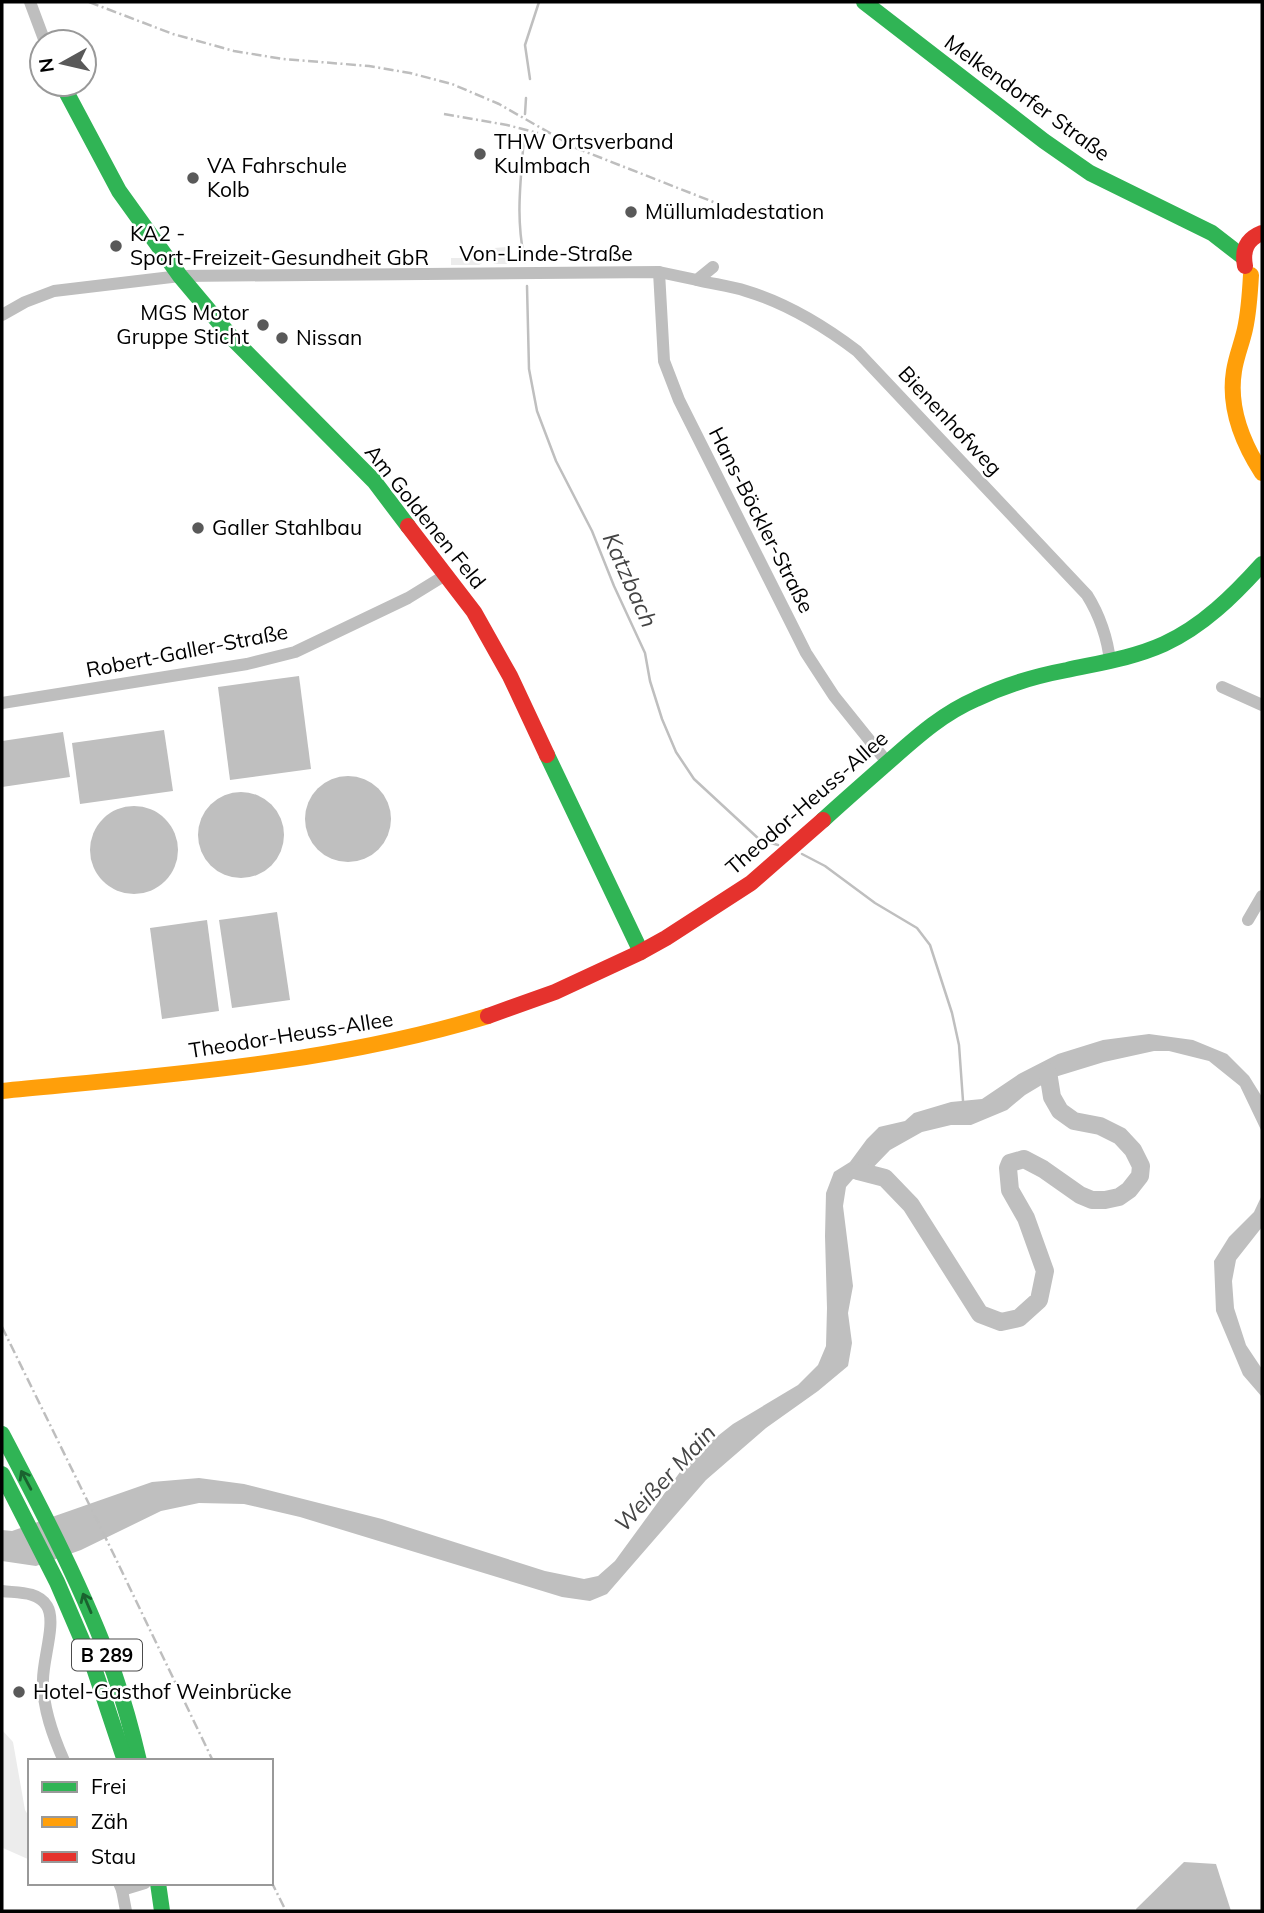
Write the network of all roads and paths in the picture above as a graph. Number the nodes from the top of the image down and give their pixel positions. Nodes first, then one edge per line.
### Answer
1 (30, 2) edge
2 (864, 2) edge
3 (40, 28) edge
4 (69, 98) edge
5 (1212, 233) junction
6 (1256, 237) edge
7 (1243, 257) junction
8 (713, 267) dead end
9 (659, 272) junction
10 (180, 276) junction
11 (1256, 278) edge
12 (697, 280) junction
13 (1262, 296) edge
14 (2, 315) edge
15 (1245, 332) junction
16 (1262, 473) edge
17 (1262, 564) edge
18 (447, 574) junction
19 (1110, 662) junction
20 (1222, 687) dead end
21 (2, 703) edge
22 (1262, 705) edge
23 (887, 762) junction
24 (1262, 897) edge
25 (1248, 920) dead end
26 (641, 952) junction
27 (2, 1091) edge
28 (2, 1434) edge
29 (2, 1474) edge
30 (2, 1591) edge
31 (63, 1759) edge
32 (124, 1759) edge
33 (139, 1759) edge
34 (158, 1885) edge
35 (121, 1887) edge
36 (126, 1911) edge
37 (162, 1911) edge

1 - 3 street
2 - 5 main road, Melkendorfer Straße
4 - 10 main road, Am Goldenen Feld
5 - 6 main road, Melkendorfer Straße
5 - 7 main road, Melkendorfer Straße
6 - 7 main road
7 - 11 main road
8 - 12 street
9 - 10 street, Von-Linde-Straße
9 - 12 street, Von-Linde-Straße
9 - 23 street, Hans-Böckler-Straße
10 - 14 street, Von-Linde-Straße
10 - 18 main road, Am Goldenen Feld
11 - 15 main road
12 - 19 street, Bienenhofweg
13 - 15 main road
15 - 16 main road
17 - 19 main road, Theodor-Heuss-Allee
18 - 21 street, Robert-Galler-Straße
18 - 26 main road, Am Goldenen Feld
19 - 23 main road, Theodor-Heuss-Allee
20 - 22 street
23 - 26 main road, Theodor-Heuss-Allee
24 - 25 street
26 - 27 main road, Theodor-Heuss-Allee
33 -> 28 main road, B 289
29 - 32 main road, B 289
30 - 31 street
34 - 37 main road
35 - 36 street

